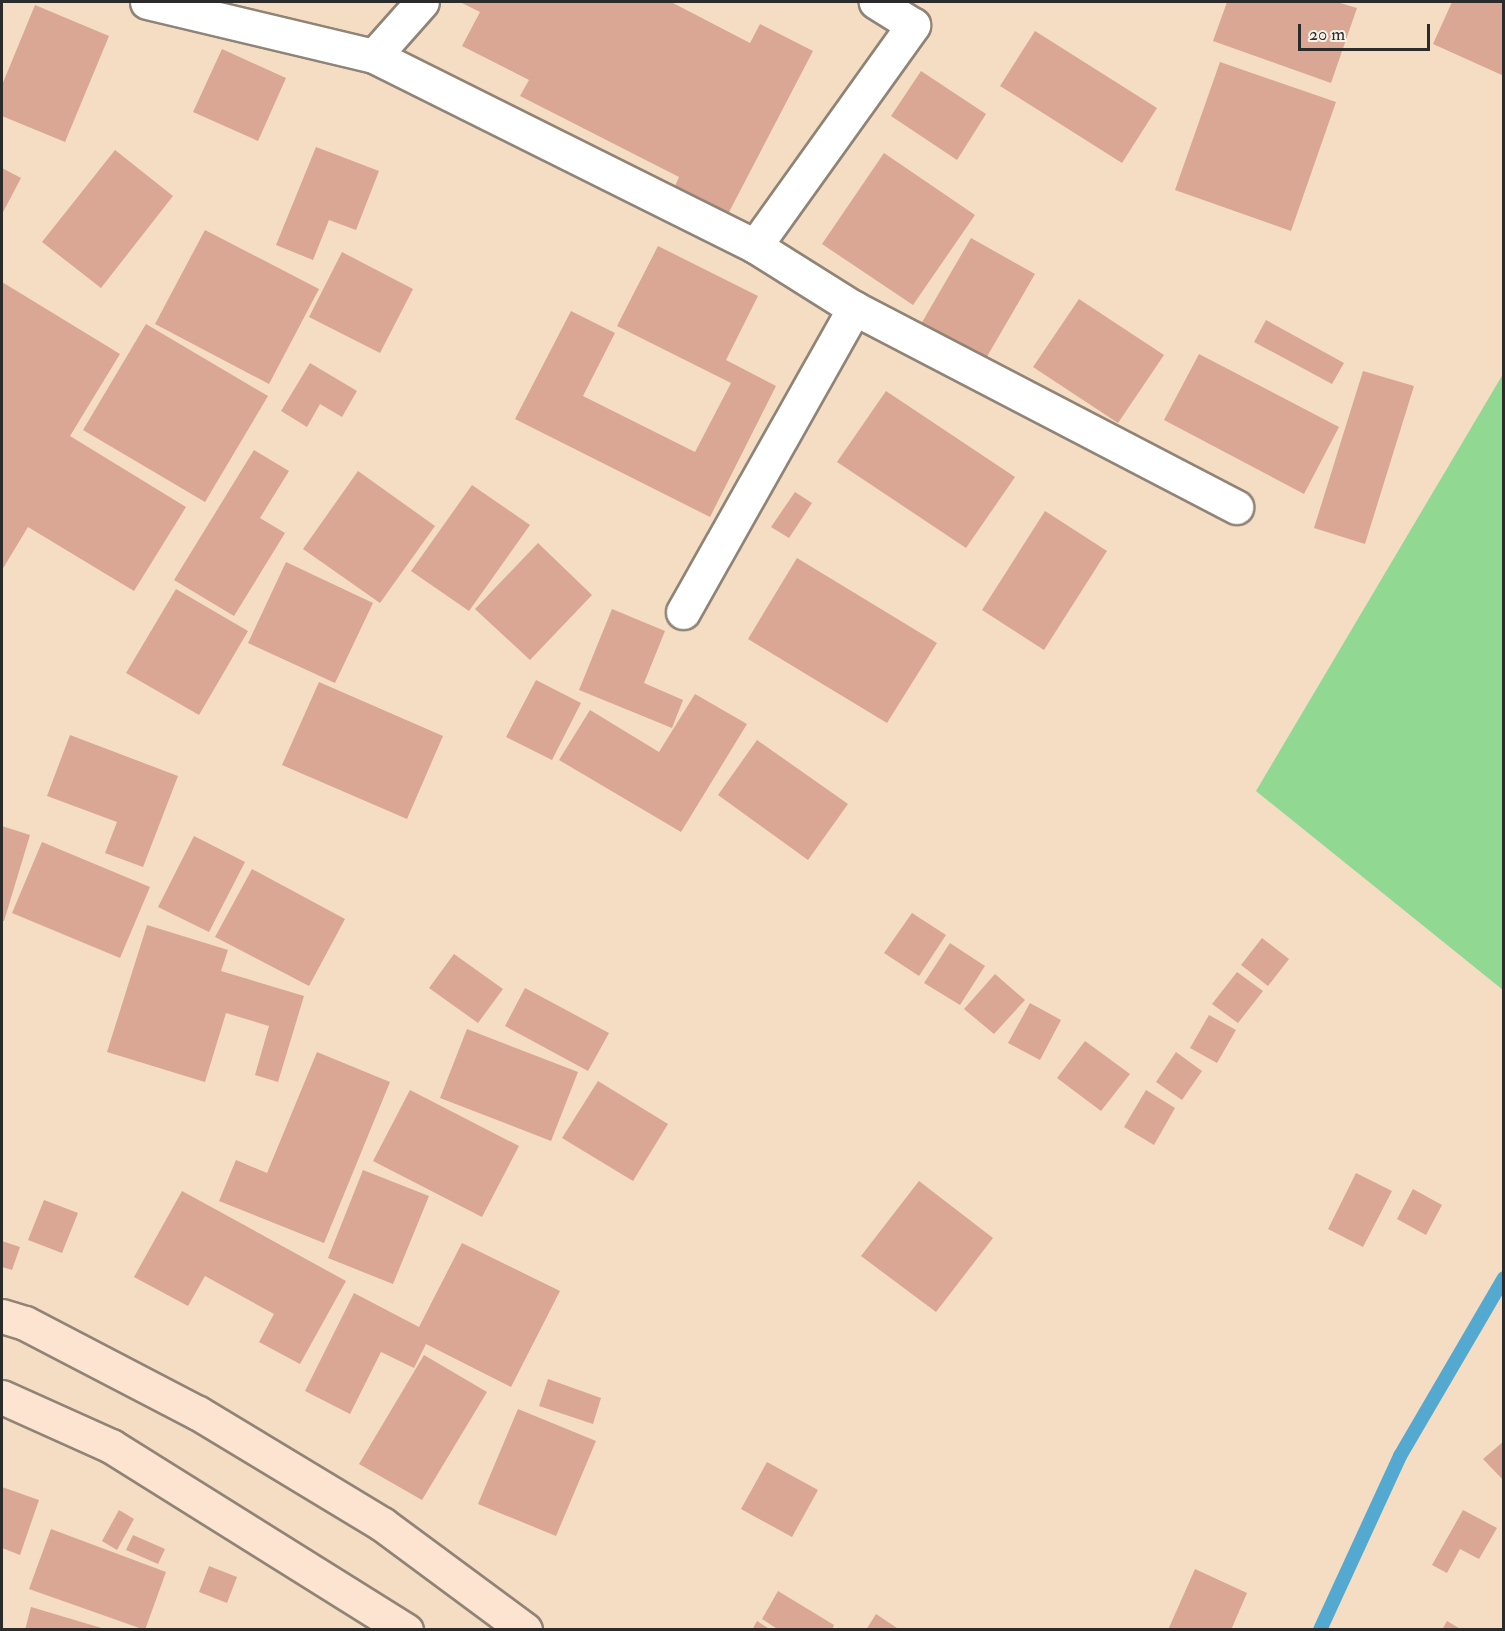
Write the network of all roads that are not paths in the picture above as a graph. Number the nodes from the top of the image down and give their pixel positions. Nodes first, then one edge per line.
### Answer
1 (147, 2) edge
2 (422, 2) edge
3 (876, 2) edge
4 (374, 56) junction
5 (754, 246) junction
6 (854, 308) junction
7 (1236, 507) dead end
8 (683, 612) dead end
9 (2, 1316) edge
10 (2, 1397) edge
11 (406, 1629) edge
12 (525, 1629) edge

1 - 4 street
2 - 4 street
3 - 5 street
4 - 5 street
5 - 6 street
6 - 7 street
6 - 8 street
9 - 12 main road
10 - 11 main road

